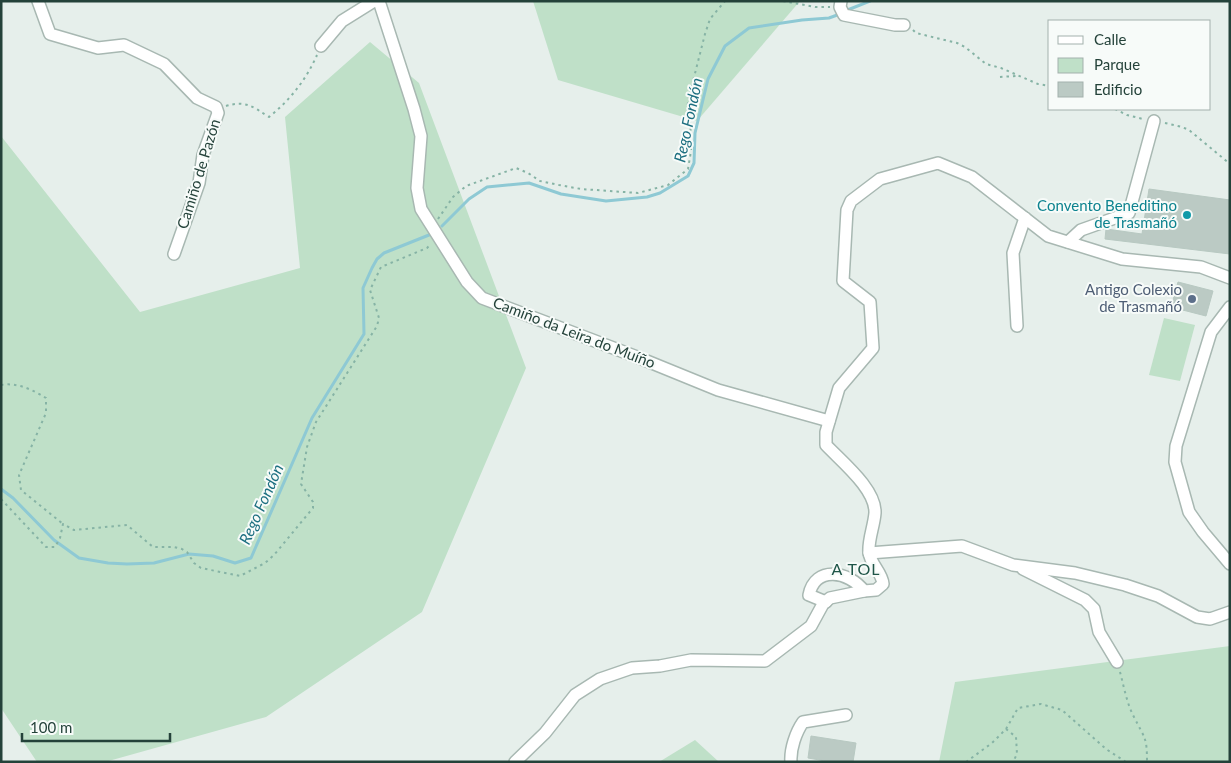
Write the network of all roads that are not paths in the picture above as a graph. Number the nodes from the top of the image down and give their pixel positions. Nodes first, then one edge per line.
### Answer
1 (38, 1) edge
2 (374, 1) edge
3 (379, 1) edge
4 (840, 4) edge
5 (904, 25) road end
6 (321, 46) road end
7 (1154, 121) dead end
8 (1025, 218) junction
9 (1068, 242) junction
10 (174, 254) dead end
11 (1230, 278) edge
12 (1230, 307) edge
13 (1017, 326) dead end
14 (830, 421) junction
15 (869, 553) junction
16 (1230, 564) edge
17 (1013, 565) junction
18 (864, 590) junction
19 (826, 602) junction
20 (1230, 612) edge
21 (1117, 662) road end
22 (846, 715) dead end
23 (515, 762) edge
24 (791, 762) edge

1 - 10 street, Camiño de Pazón
2 - 6 street
3 - 14 street, Camiño da Leira do Muíño
4 - 5 street
7 - 9 street
8 - 9 street
8 - 13 street
8 - 14 street
9 - 11 street
12 - 16 street
14 - 15 street
15 - 17 street
15 - 18 street
17 - 20 street
17 - 21 street
18 - 19 street
18 - 19 street
19 - 23 street
22 - 24 street

